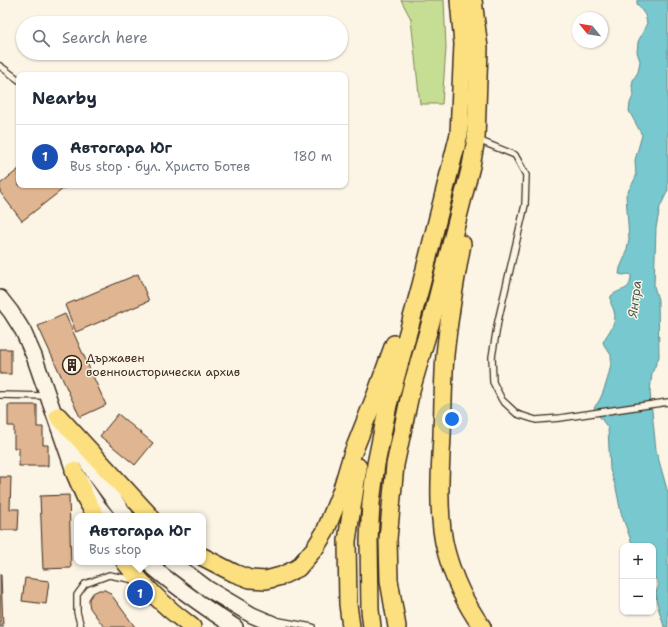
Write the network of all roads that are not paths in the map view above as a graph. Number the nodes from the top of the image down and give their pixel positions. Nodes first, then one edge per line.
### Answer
1 (459, 0) edge
2 (473, 0) edge
3 (0, 66) edge
4 (16, 78) edge
5 (476, 139) junction
6 (471, 166) junction
7 (421, 285) junction
8 (0, 298) edge
9 (0, 395) edge
10 (375, 397) junction
11 (668, 402) edge
12 (52, 405) junction
13 (74, 471) junction
14 (94, 513) edge
15 (104, 513) edge
16 (124, 513) edge
17 (147, 513) edge
18 (206, 559) edge
19 (127, 565) edge
20 (150, 565) edge
21 (176, 565) edge
22 (139, 581) junction
23 (252, 615) junction
24 (371, 619) edge
25 (396, 624) edge
26 (81, 627) edge
27 (192, 627) edge
28 (235, 627) edge
29 (280, 627) edge
30 (312, 627) edge
31 (351, 627) edge
32 (482, 627) edge

1 - 7 main road
2 - 5 main road
3 - 4 lane
5 - 6 main road
5 - 11 lane
6 - 25 main road
6 - 32 main road
7 - 10 main road
7 - 24 main road
8 - 12 main road
9 - 12 lane
10 - 18 main road
10 - 31 main road
12 - 13 main road
12 - 16 main road
12 - 17 main road
13 - 14 main road
13 - 15 main road
19 - 22 main road
20 - 28 main road
21 - 23 main road
22 - 26 lane
22 - 27 main road
23 - 29 main road
23 - 30 lane

